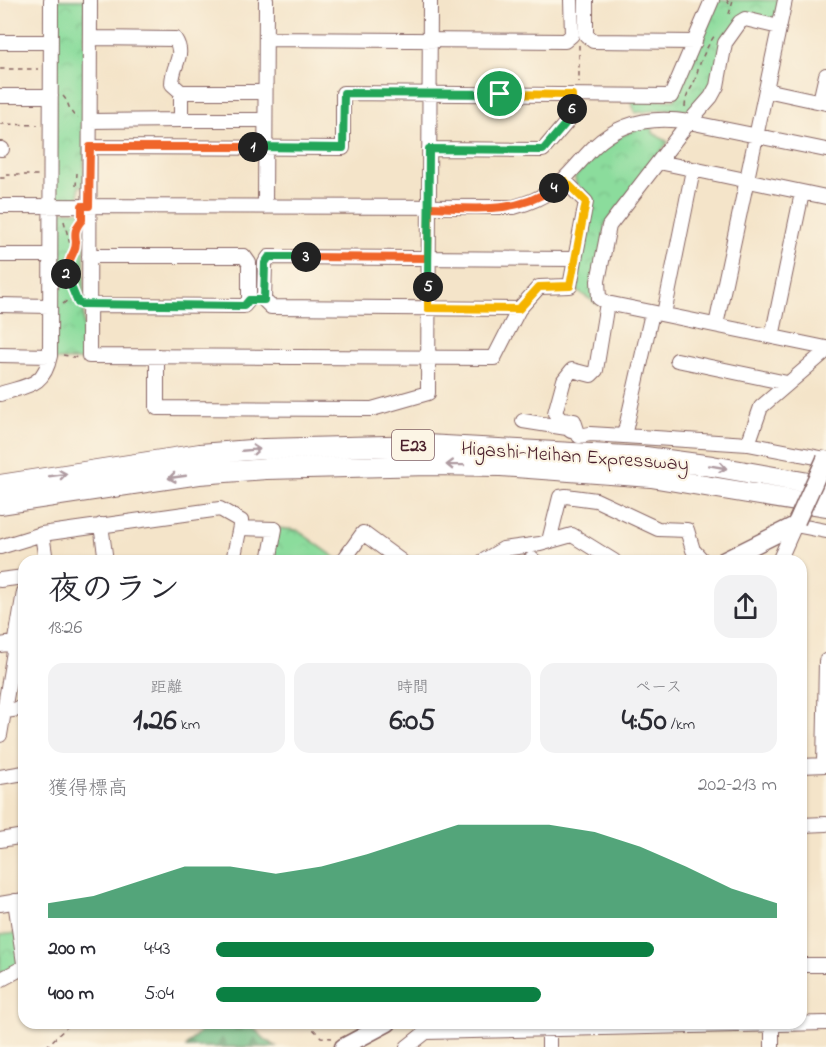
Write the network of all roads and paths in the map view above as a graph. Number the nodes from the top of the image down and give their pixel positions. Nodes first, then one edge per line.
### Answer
1 (51, 0) edge
2 (90, 0) edge
3 (266, 0) edge
4 (430, 0) edge
5 (572, 0) edge
6 (586, 0) edge
7 (712, 0) edge
8 (727, 0) edge
9 (733, 0) edge
10 (785, 0) edge
11 (730, 7) junction
12 (729, 17) dead end
13 (779, 27) junction
14 (718, 32) dead end
15 (90, 38) junction
16 (266, 39) junction
17 (429, 40) junction
18 (0, 42) edge
19 (51, 42) junction
20 (695, 42) junction
21 (579, 47) dead end
22 (0, 69) edge
23 (51, 69) junction
24 (826, 75) edge
25 (766, 90) junction
26 (181, 92) junction
27 (266, 92) junction
28 (51, 94) junction
29 (429, 94) junction
30 (575, 95) junction
31 (0, 96) edge
32 (823, 102) edge
33 (687, 116) junction
34 (84, 120) junction
35 (181, 120) junction
36 (266, 120) junction
37 (0, 124) edge
38 (50, 125) junction
39 (756, 135) junction
40 (90, 147) junction
41 (265, 147) junction
42 (429, 149) junction
43 (826, 150) edge
44 (659, 162) junction
45 (79, 169) dead end
46 (693, 170) junction
47 (50, 174) junction
48 (0, 178) edge
49 (747, 180) junction
50 (565, 181) junction
51 (802, 193) junction
52 (826, 197) edge
53 (0, 206) edge
54 (49, 206) junction
55 (86, 206) junction
56 (265, 207) junction
57 (429, 207) junction
58 (64, 221) dead end
59 (0, 255) edge
60 (49, 255) junction
61 (70, 256) junction
62 (89, 256) junction
63 (428, 258) junction
64 (574, 259) junction
65 (249, 263) junction
66 (265, 263) junction
67 (249, 300) junction
68 (264, 300) junction
69 (607, 303) junction
70 (83, 304) junction
71 (0, 305) edge
72 (56, 306) junction
73 (428, 308) junction
74 (519, 309) junction
75 (658, 313) junction
76 (716, 325) junction
77 (772, 337) junction
78 (826, 350) edge
79 (89, 354) junction
80 (0, 355) edge
81 (50, 355) junction
82 (157, 356) junction
83 (428, 357) junction
84 (677, 360) dead end
85 (787, 383) junction
86 (0, 394) edge
87 (523, 421) dead end
88 (579, 436) junction
89 (624, 436) junction
90 (748, 444) junction
91 (826, 458) edge
92 (0, 484) edge
93 (826, 486) edge
94 (0, 504) edge
95 (826, 506) edge
96 (796, 523) junction
97 (101, 525) junction
98 (240, 528) junction
99 (826, 531) edge
100 (42, 534) junction
101 (549, 541) junction
102 (0, 547) edge
103 (45, 555) edge
104 (105, 555) edge
105 (234, 555) edge
106 (269, 555) edge
107 (347, 555) edge
108 (393, 555) edge
109 (493, 555) edge
110 (604, 555) edge
111 (698, 555) edge
112 (735, 555) edge
113 (782, 555) edge
114 (18, 578) edge
115 (0, 580) edge
116 (18, 642) edge
117 (0, 645) edge
118 (18, 650) edge
119 (826, 661) edge
120 (18, 709) edge
121 (2, 711) edge
122 (0, 735) edge
123 (825, 765) edge
124 (807, 766) edge
125 (18, 775) edge
126 (0, 777) edge
127 (826, 824) edge
128 (0, 825) edge
129 (807, 825) edge
130 (18, 837) edge
131 (1, 840) edge
132 (18, 901) edge
133 (0, 904) edge
134 (807, 965) edge
135 (826, 965) edge
136 (18, 969) edge
137 (0, 980) edge
138 (807, 1023) edge
139 (826, 1023) edge
140 (65, 1029) edge
141 (314, 1029) edge
142 (373, 1029) edge
143 (488, 1029) edge
144 (549, 1029) edge
145 (772, 1029) edge
146 (339, 1042) edge
147 (46, 1047) edge
148 (407, 1047) edge
149 (549, 1047) edge
150 (772, 1047) edge

1 - 19 street
2 - 15 street
3 - 16 street
4 - 17 street
5 - 17 street
6 - 20 street
7 - 20 street
8 - 11 path
9 - 11 path
10 - 13 street
11 - 12 path
13 - 25 street
13 - 33 street
14 - 33 path
15 - 26 street
15 - 34 street
16 - 17 street
16 - 27 street
17 - 29 street
18 - 19 street
19 - 23 street
20 - 30 street
21 - 30 path
22 - 23 path
23 - 28 street
24 - 32 street
25 - 32 street
25 - 39 street
26 - 27 street
26 - 35 street
27 - 36 street
28 - 31 street
28 - 34 path
28 - 38 street
29 - 30 street
29 - 41 street
29 - 42 street
30 - 42 street
33 - 39 street
33 - 44 street
33 - 50 street
34 - 35 street
34 - 40 street
35 - 36 street
36 - 41 street
37 - 38 path
38 - 47 street
39 - 43 street
39 - 49 street
40 - 41 street
40 - 55 street
41 - 56 street
42 - 57 street
44 - 46 street
44 - 69 street
45 - 55 path
46 - 49 street
46 - 75 street
47 - 48 path
47 - 54 street
49 - 51 street
49 - 76 street
50 - 57 street
50 - 64 street
51 - 52 street
51 - 77 street
53 - 54 street
54 - 55 street
54 - 60 street
55 - 56 street
55 - 61 path
55 - 62 street
56 - 57 street
57 - 63 street
58 - 61 path
59 - 60 street
60 - 61 path
60 - 72 street
61 - 70 path
62 - 65 street
62 - 70 street
63 - 64 street
63 - 66 street
63 - 73 street
64 - 74 street
65 - 66 street
65 - 67 street
66 - 68 street
67 - 68 street
67 - 70 street
68 - 73 street
69 - 75 street
69 - 88 street
70 - 72 path
70 - 79 street
71 - 72 street
72 - 81 street
73 - 74 street
73 - 83 street
74 - 83 street
75 - 76 street
75 - 89 street
76 - 77 street
77 - 78 street
78 - 85 street
79 - 81 path
79 - 82 street
80 - 81 street
81 - 86 street
82 - 83 street
82 - 83 street
84 - 85 street
85 - 90 street
87 - 88 street
88 - 89 street
89 - 90 street
90 - 91 street
91 - 96 main road, bridge
92 -> 93 highway, Higashi-Meihan Expressway / E23
95 -> 94 highway, Higashi-Meihan Expressway / E23
96 - 99 street
96 - 112 main road
96 - 113 street
97 - 98 street
97 - 100 street
97 - 104 street
98 - 105 street
98 - 106 street
100 - 102 street
100 - 103 street
101 - 109 street
101 - 110 street
101 - 111 street
107 - 108 street
114 - 115 street
116 - 117 street
118 - 121 street
119 - 123 street
120 - 121 street
121 - 122 street
123 - 124 street
125 - 126 street
127 - 129 street
128 - 131 street
130 - 131 street
132 - 133 street
134 - 135 street
136 - 137 street
138 - 139 street
140 - 147 path
141 - 146 path
142 - 146 main road
143 - 148 street
144 - 149 street
145 - 150 street

